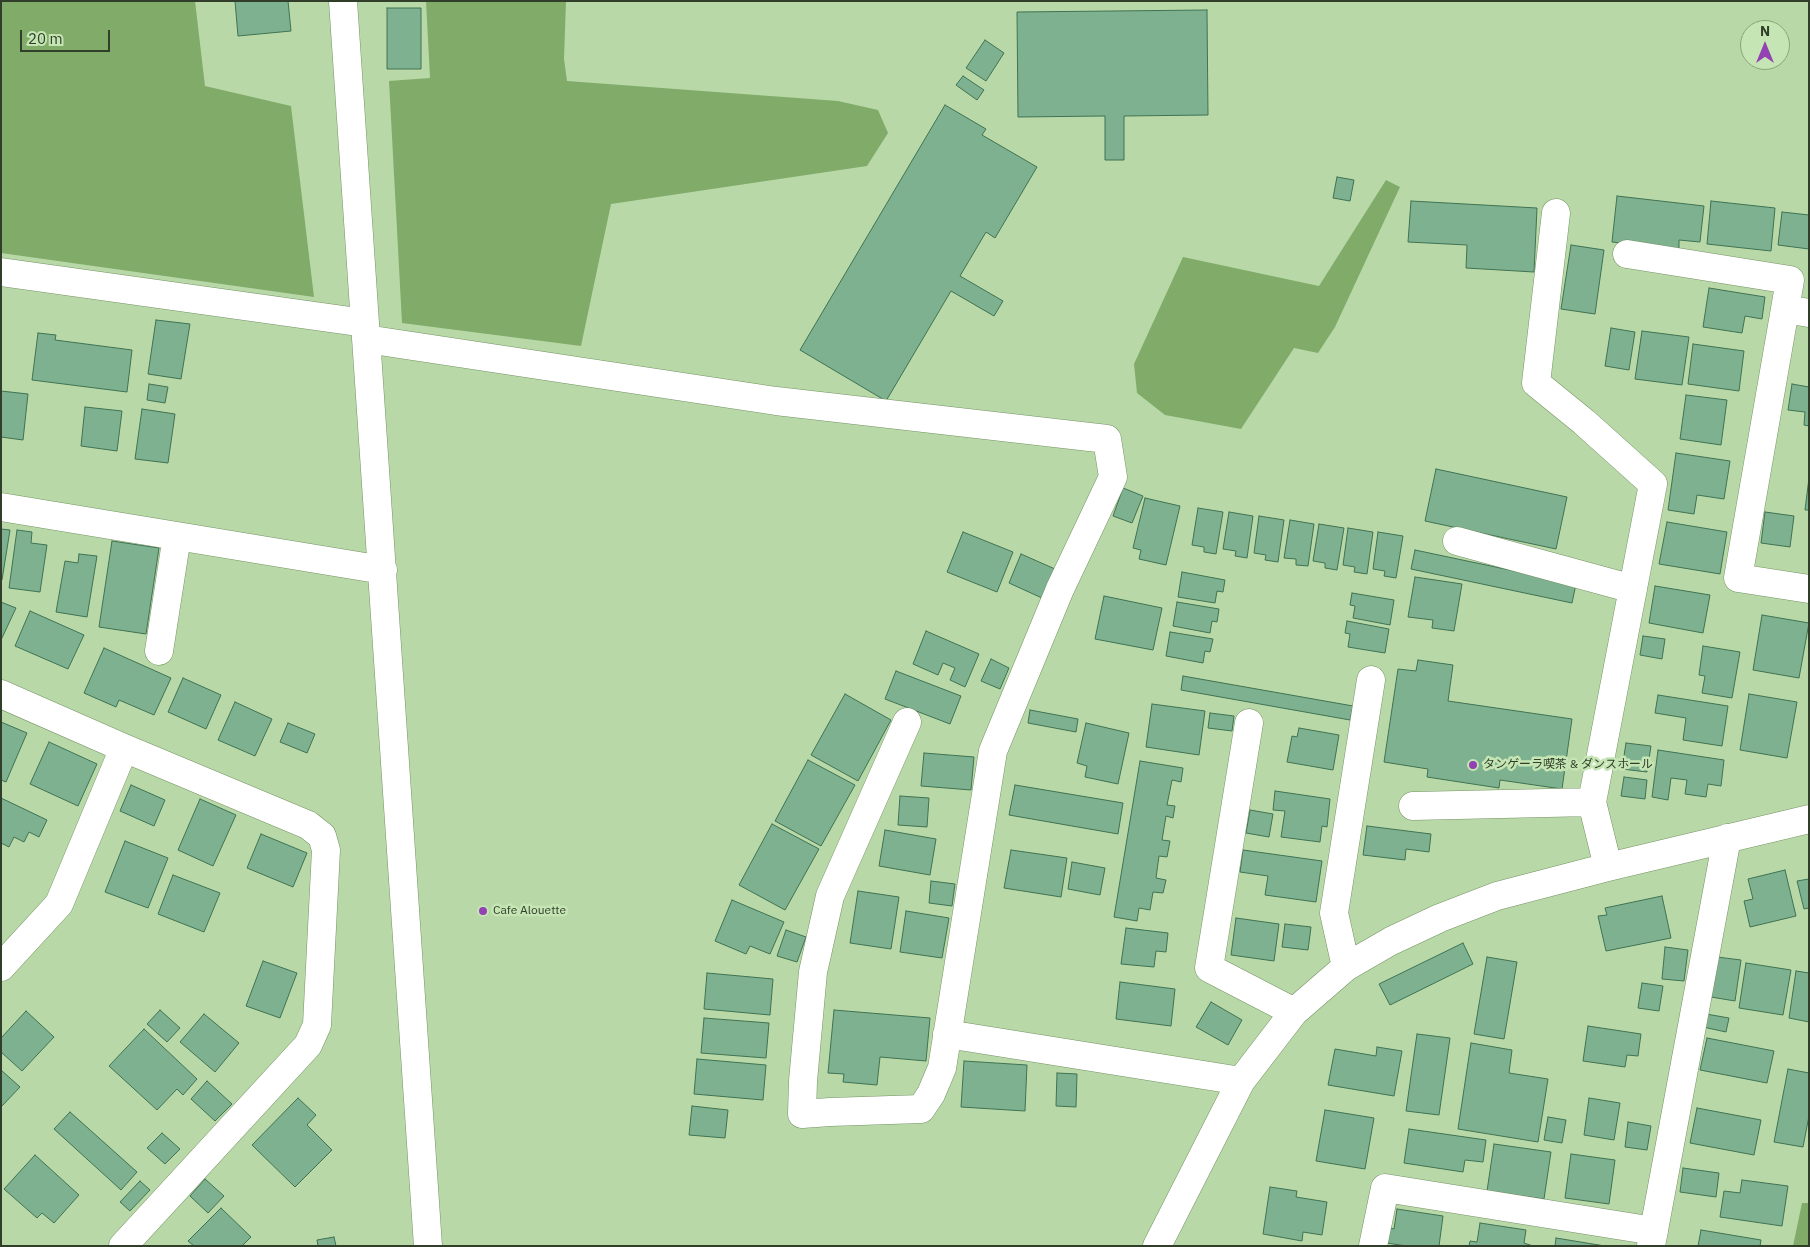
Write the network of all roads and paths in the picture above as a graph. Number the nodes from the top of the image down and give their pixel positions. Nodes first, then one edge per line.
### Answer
1 (343, 1) edge
2 (1556, 213) dead end
3 (1627, 254) dead end
4 (1, 272) edge
5 (1797, 311) edge
6 (365, 331) junction
7 (1, 507) edge
8 (177, 536) junction
9 (1457, 541) dead end
10 (383, 570) junction
11 (1633, 589) junction
12 (1809, 589) edge
13 (159, 651) dead end
14 (1371, 680) dead end
15 (1, 694) edge
16 (907, 722) dead end
17 (1249, 723) dead end
18 (124, 748) junction
19 (1592, 802) junction
20 (1413, 806) dead end
21 (1809, 819) edge
22 (1727, 838) junction
23 (1608, 868) junction
24 (1, 967) edge
25 (1346, 967) junction
26 (1294, 1012) junction
27 (947, 1034) junction
28 (1240, 1082) junction
29 (1652, 1238) edge
30 (123, 1246) edge
31 (428, 1246) edge
32 (1157, 1246) edge
33 (1374, 1246) edge

1 - 6 street
2 - 11 street
3 - 5 street
4 - 6 street
5 - 12 street
6 - 10 street
6 - 27 street
7 - 8 street
8 - 10 street
8 - 13 street
9 - 11 street
10 - 31 street
11 - 19 street
14 - 25 street
15 - 18 street
16 - 27 street
17 - 26 street
18 - 24 street
18 - 30 street
19 - 20 street
19 - 23 street
21 - 22 street
22 - 23 street
22 - 29 street
23 - 25 street
25 - 26 street
26 - 28 street
27 - 28 street
28 - 32 street
29 - 33 street

